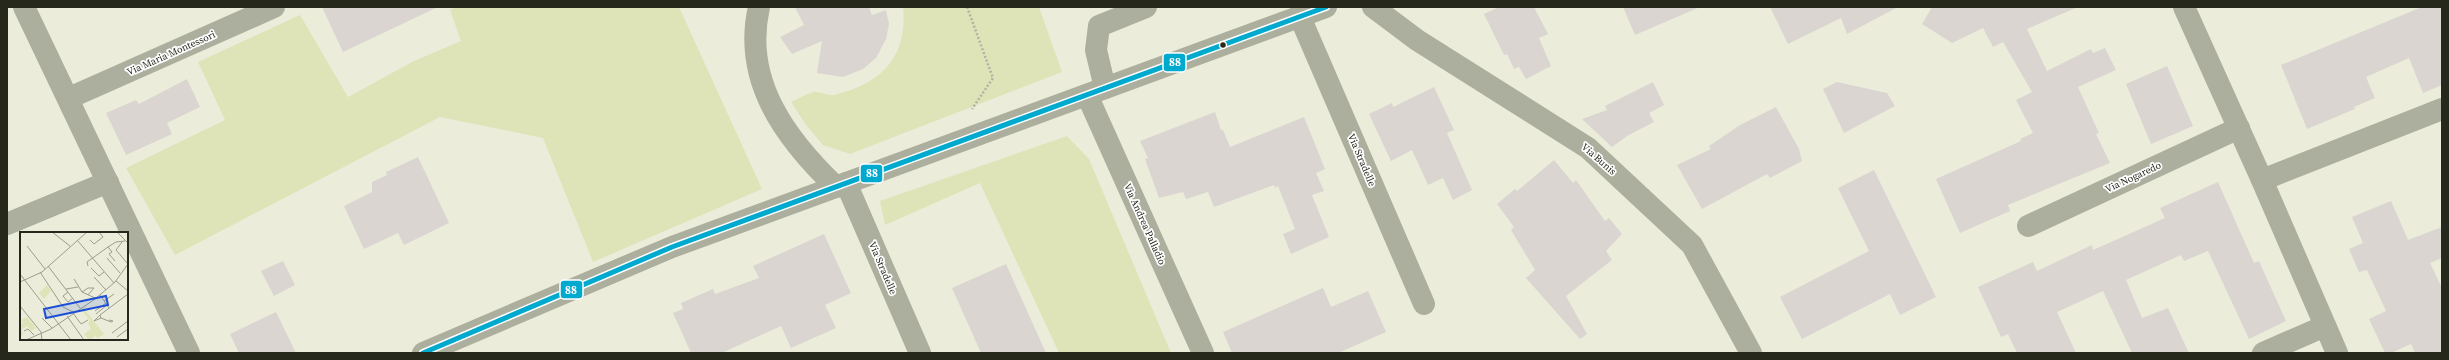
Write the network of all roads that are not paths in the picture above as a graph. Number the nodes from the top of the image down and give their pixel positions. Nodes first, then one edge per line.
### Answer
1 (24, 7) edge
2 (274, 7) edge
3 (759, 7) edge
4 (1146, 7) edge
5 (1326, 7) edge
6 (1373, 7) edge
7 (2184, 7) edge
8 (1300, 17) junction
9 (1096, 92) junction
10 (69, 98) junction
11 (2442, 109) edge
12 (2239, 128) junction
13 (2262, 180) junction
14 (108, 182) junction
15 (841, 185) junction
16 (7, 224) edge
17 (2028, 226) dead end
18 (1424, 304) dead end
19 (2325, 326) junction
20 (428, 352) edge
21 (189, 353) edge
22 (920, 353) edge
23 (1203, 353) edge
24 (1751, 353) edge
25 (2263, 353) edge
26 (2337, 353) edge

1 - 10 street
2 - 10 street, Via Maria Montessori
3 - 15 street
4 - 9 street, Via Andrea Palladio
5 - 8 street
6 - 24 street, Via Bunis
7 - 12 street
8 - 9 street
8 - 18 street, Via Stradelle
9 - 15 street
9 - 23 street, Via Andrea Palladio
10 - 14 street
11 - 13 street
12 - 13 street
12 - 17 street, Via Nogaredo
13 - 19 street
14 - 16 street
14 - 21 street
15 - 20 street
15 - 22 street, Via Stradelle
19 - 25 street
19 - 26 street

